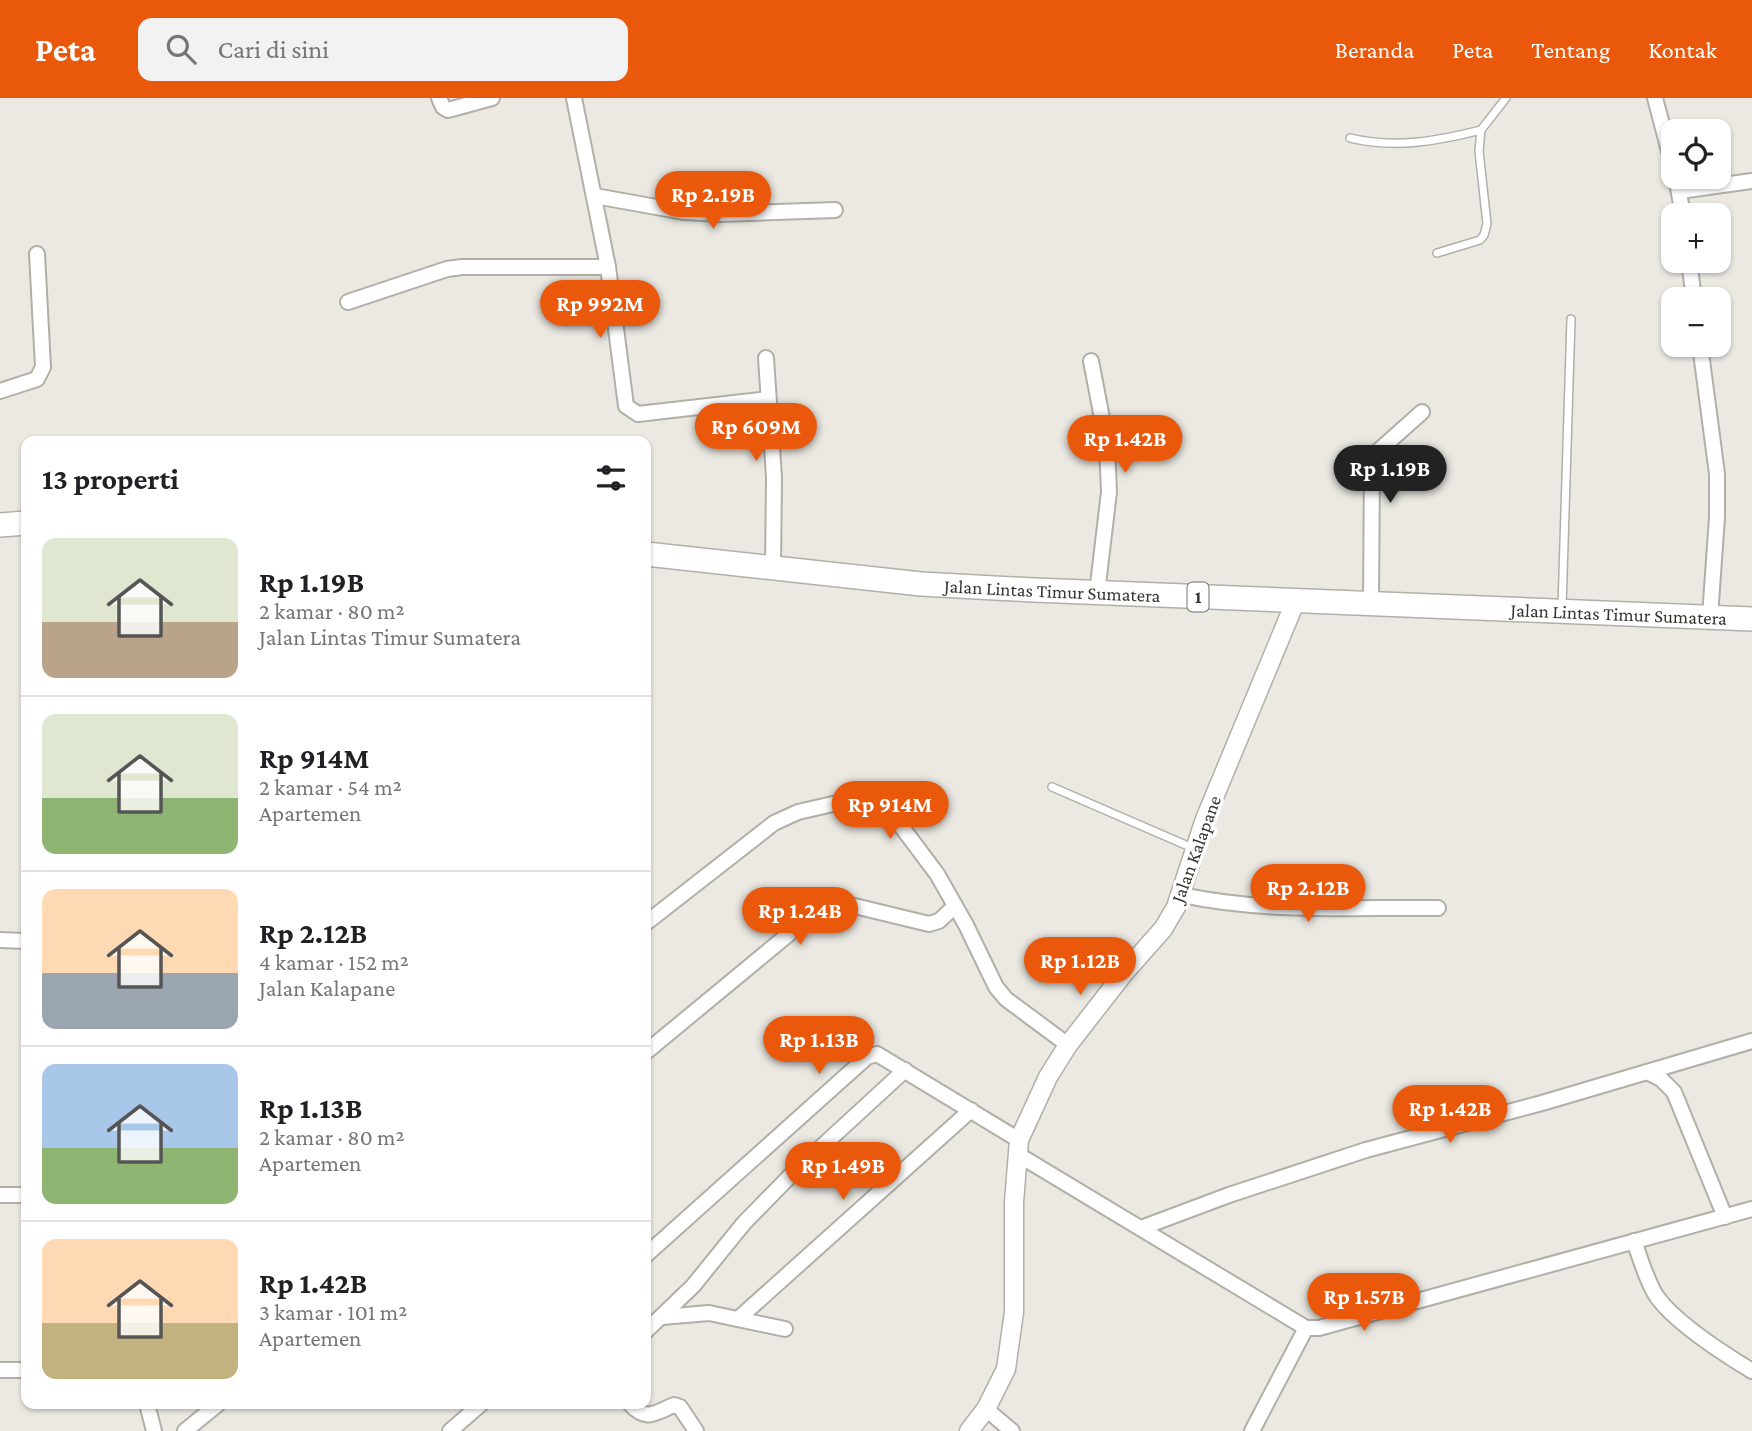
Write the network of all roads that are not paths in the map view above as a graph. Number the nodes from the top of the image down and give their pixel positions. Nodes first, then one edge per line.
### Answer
1 (439, 98) edge
2 (492, 98) edge
3 (574, 98) edge
4 (1506, 98) edge
5 (1655, 98) edge
6 (1661, 121) edge
7 (1481, 130) junction
8 (1350, 138) dead end
9 (1752, 181) edge
10 (1731, 182) edge
11 (595, 196) junction
12 (835, 210) dead end
13 (1437, 253) dead end
14 (37, 254) dead end
15 (608, 267) junction
16 (348, 302) dead end
17 (1571, 319) dead end
18 (1702, 357) edge
19 (766, 358) dead end
20 (1091, 361) dead end
21 (0, 391) edge
22 (768, 399) junction
23 (1422, 412) dead end
24 (21, 524) edge
25 (0, 526) edge
26 (651, 555) edge
27 (773, 568) junction
28 (1097, 593) junction
29 (1296, 600) junction
30 (1371, 603) junction
31 (1562, 611) junction
32 (1710, 617) junction
33 (1752, 619) edge
34 (1052, 787) dead end
35 (1196, 849) junction
36 (1182, 895) junction
37 (956, 906) junction
38 (1438, 908) dead end
39 (651, 919) edge
40 (0, 940) edge
41 (21, 942) edge
42 (1752, 1041) edge
43 (1069, 1045) junction
44 (651, 1048) edge
45 (905, 1070) junction
46 (1647, 1072) junction
47 (971, 1110) junction
48 (1018, 1147) junction
49 (0, 1195) edge
50 (21, 1195) edge
51 (1752, 1209) edge
52 (1725, 1217) junction
53 (1141, 1228) junction
54 (1634, 1241) junction
55 (651, 1251) edge
56 (662, 1317) junction
57 (738, 1319) junction
58 (651, 1327) edge
59 (1306, 1328) junction
60 (785, 1329) dead end
61 (0, 1370) edge
62 (21, 1370) edge
63 (1752, 1371) edge
64 (148, 1409) edge
65 (212, 1409) edge
66 (475, 1409) edge
67 (635, 1409) edge
68 (986, 1409) junction
69 (154, 1431) edge
70 (185, 1431) edge
71 (450, 1431) edge
72 (696, 1431) edge
73 (969, 1431) edge
74 (1012, 1431) edge
75 (1252, 1431) edge

1 - 2 street
3 - 11 street
4 - 7 lane
5 - 6 street
7 - 8 lane
7 - 13 lane
9 - 10 street
11 - 12 street
11 - 15 street
14 - 21 street
15 - 16 street
15 - 22 street
17 - 31 lane
18 - 32 street
19 - 22 street
20 - 28 street
22 - 27 street
23 - 30 street
24 - 25 highway
26 - 27 highway, Jalan Lintas Timur Sumatera / 1
27 - 28 highway, Jalan Lintas Timur Sumatera / 1
28 - 29 highway, Jalan Lintas Timur Sumatera / 1
29 - 30 highway, Jalan Lintas Timur Sumatera / 1
29 - 35 street, Jalan Kalapane
30 - 31 highway, Jalan Lintas Timur Sumatera / 1
31 - 32 highway, Jalan Lintas Timur Sumatera / 1
32 - 33 highway, Jalan Lintas Timur Sumatera / 1
34 - 35 lane
35 - 36 street, Jalan Kalapane
36 - 38 street
36 - 43 street, Jalan Kalapane
37 - 39 street
37 - 43 street
37 - 44 street
40 - 41 street
42 - 46 street
43 - 48 street, Jalan Kalapane
45 - 47 street
45 - 55 street
45 - 56 street
46 - 52 street
46 - 53 street
47 - 48 street
47 - 57 street
48 - 53 street
48 - 68 street, Jalan Kalapane
49 - 50 street
51 - 52 street
52 - 54 street
53 - 59 street
54 - 59 street
54 - 63 street
56 - 57 street
56 - 58 street
57 - 60 street
59 - 75 street
61 - 62 street
64 - 69 street
65 - 70 street
66 - 71 street
67 - 72 street
68 - 73 street, Jalan Kalapane
68 - 74 street

